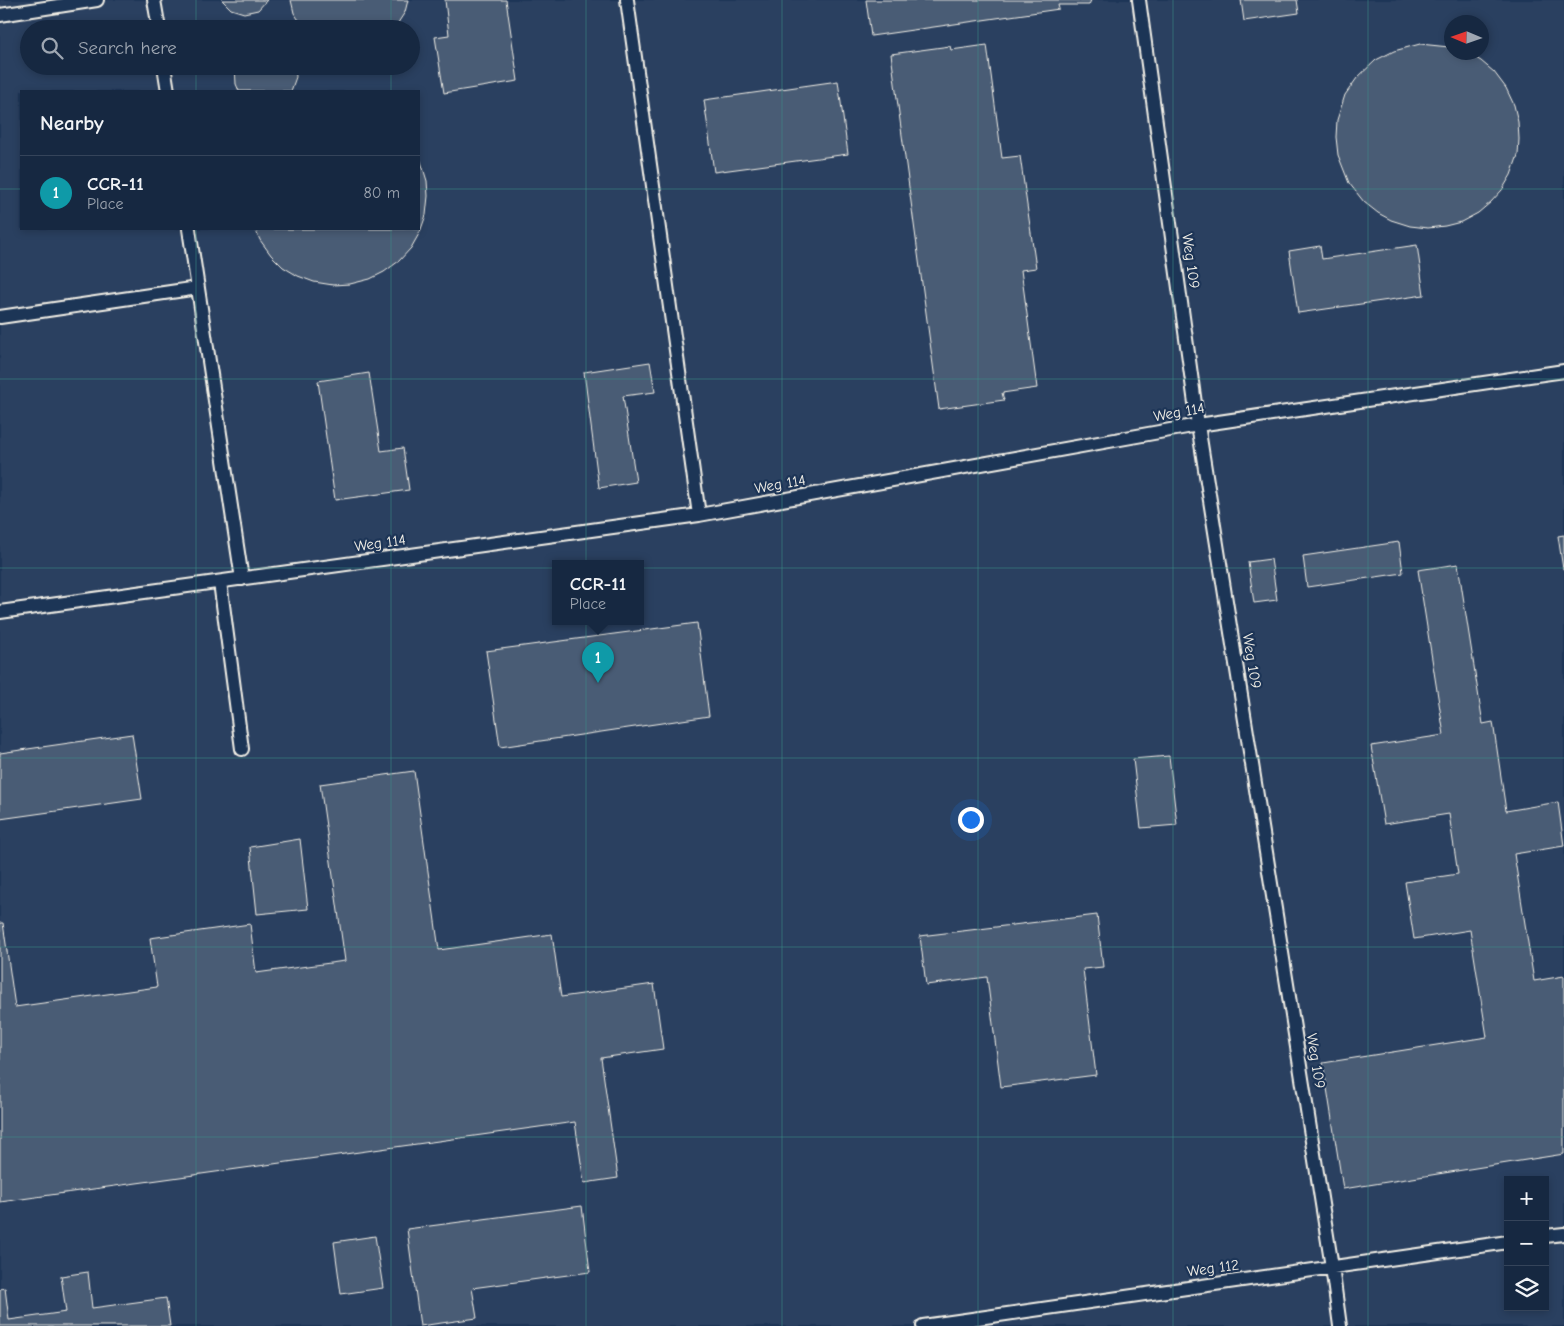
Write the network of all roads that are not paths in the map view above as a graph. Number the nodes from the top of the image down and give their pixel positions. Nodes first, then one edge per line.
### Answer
1 (97, 0) edge
2 (154, 0) edge
3 (626, 0) edge
4 (1139, 0) edge
5 (0, 15) edge
6 (157, 20) edge
7 (165, 75) edge
8 (168, 90) edge
9 (189, 230) edge
10 (198, 288) junction
11 (0, 317) edge
12 (1564, 372) edge
13 (1198, 425) junction
14 (699, 515) junction
15 (242, 579) junction
16 (220, 582) junction
17 (0, 612) edge
18 (242, 749) dead end
19 (1564, 1234) edge
20 (1549, 1236) edge
21 (1504, 1243) edge
22 (1332, 1267) junction
23 (922, 1326) edge
24 (1340, 1326) edge

1 - 5 lane
2 - 6 lane
3 - 14 lane
4 - 13 lane, Weg 109
7 - 8 lane
9 - 10 lane
10 - 11 lane
10 - 15 lane
12 - 13 lane, Weg 114
13 - 14 lane, Weg 114
13 - 22 lane, Weg 109
14 - 15 lane, Weg 114
15 - 16 lane, Weg 114
16 - 17 lane, Weg 114
16 - 18 lane
19 - 20 lane
21 - 22 lane, Weg 112
22 - 23 lane, Weg 112
22 - 24 lane, Weg 109

